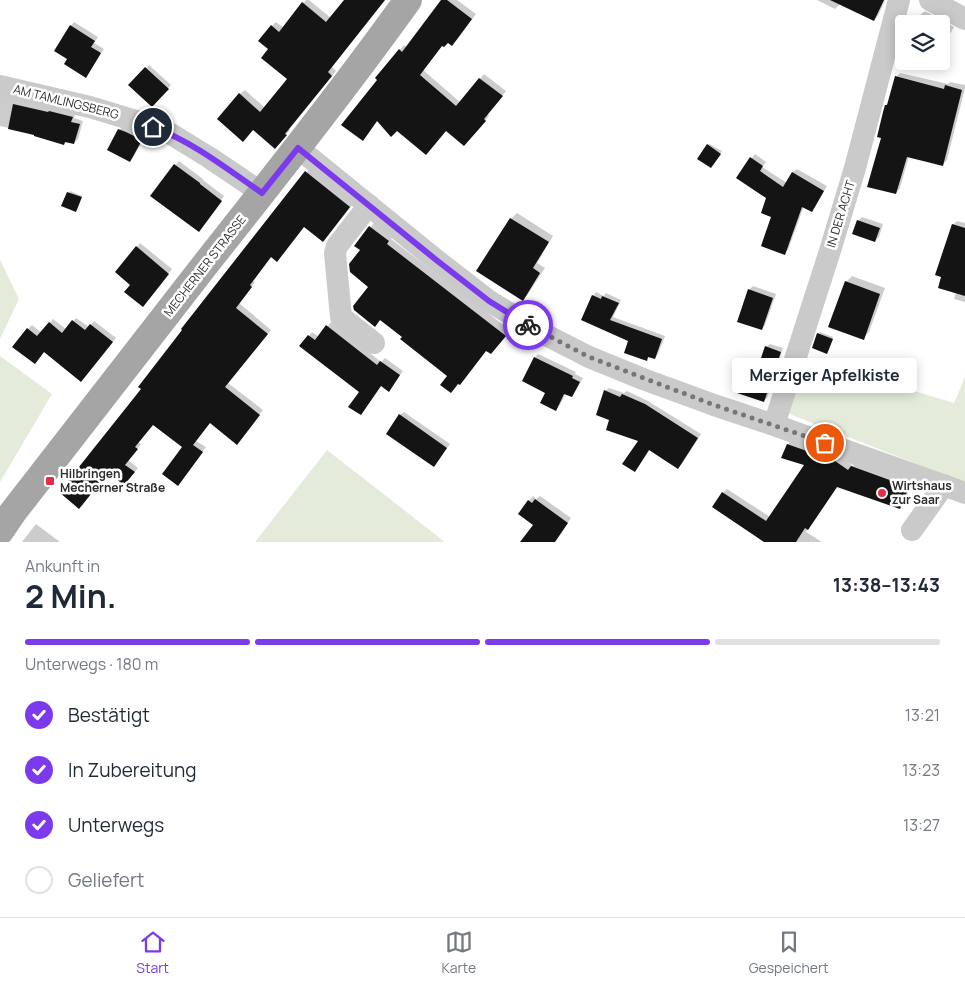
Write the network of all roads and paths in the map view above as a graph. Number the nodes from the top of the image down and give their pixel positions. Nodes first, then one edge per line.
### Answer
1 (408, 0) edge
2 (899, 0) edge
3 (930, 0) edge
4 (965, 20) edge
5 (0, 86) edge
6 (298, 148) junction
7 (262, 193) junction
8 (369, 205) junction
9 (374, 343) dead end
10 (774, 425) junction
11 (944, 486) junction
12 (965, 493) edge
13 (912, 530) dead end
14 (0, 531) edge

1 - 6 main road, MECHERNER STRASSE
2 - 10 street, IN DER ACHT
3 - 4 street
5 - 7 street, AM TAMLINGSBERG
6 - 7 main road, MECHERNER STRASSE
6 - 8 street
7 - 14 main road, MECHERNER STRASSE
8 - 9 street
8 - 10 street
10 - 11 street
11 - 12 street
11 - 13 street

